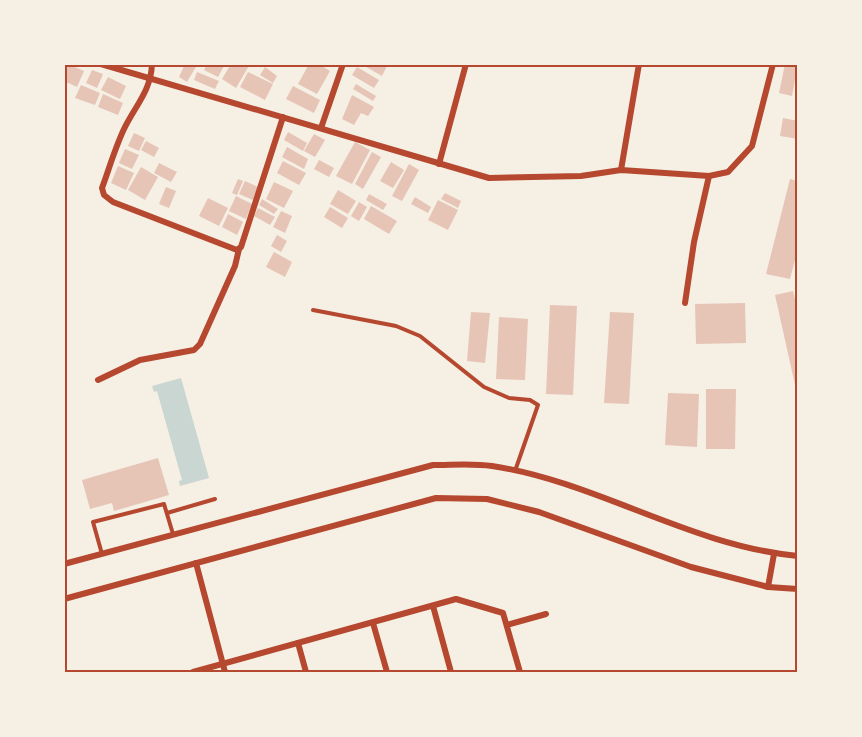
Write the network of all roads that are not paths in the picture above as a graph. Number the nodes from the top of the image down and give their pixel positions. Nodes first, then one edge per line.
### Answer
1 (101, 64) edge
2 (152, 64) edge
3 (343, 64) edge
4 (466, 64) edge
5 (639, 64) edge
6 (773, 64) edge
7 (151, 80) junction
8 (284, 117) junction
9 (321, 128) junction
10 (439, 164) junction
11 (621, 170) junction
12 (709, 176) junction
13 (239, 249) junction
14 (685, 303) dead end
15 (313, 310) dead end
16 (98, 380) dead end
17 (514, 471) junction
18 (215, 499) dead end
19 (167, 513) junction
20 (173, 534) junction
21 (102, 554) junction
22 (774, 554) junction
23 (798, 556) edge
24 (196, 562) junction
25 (64, 564) edge
26 (768, 587) junction
27 (798, 589) edge
28 (64, 599) edge
29 (433, 606) junction
30 (546, 614) dead end
31 (373, 623) junction
32 (507, 625) junction
33 (298, 643) junction
34 (223, 664) junction
35 (193, 672) edge
36 (225, 672) edge
37 (306, 672) edge
38 (387, 672) edge
39 (451, 672) edge
40 (520, 672) edge

1 - 7 street
2 - 7 street
3 - 9 street
4 - 10 street
5 - 11 street
6 - 12 street
7 - 8 street
7 - 13 street
8 - 9 street
8 - 13 street
9 - 10 street
10 - 11 street
11 - 12 street
12 - 14 street
13 - 16 street
15 - 17 lane
17 - 20 street
17 - 22 street
18 - 19 lane
19 - 20 lane
19 - 21 lane
20 - 21 street
21 - 25 street
22 - 23 street
22 - 26 street
24 - 26 street
24 - 28 street
24 - 34 street
26 - 27 street
29 - 31 street
29 - 32 street
29 - 39 street
30 - 32 street
31 - 33 street
31 - 38 street
32 - 40 street
33 - 34 street
33 - 37 street
34 - 35 street
34 - 36 street

